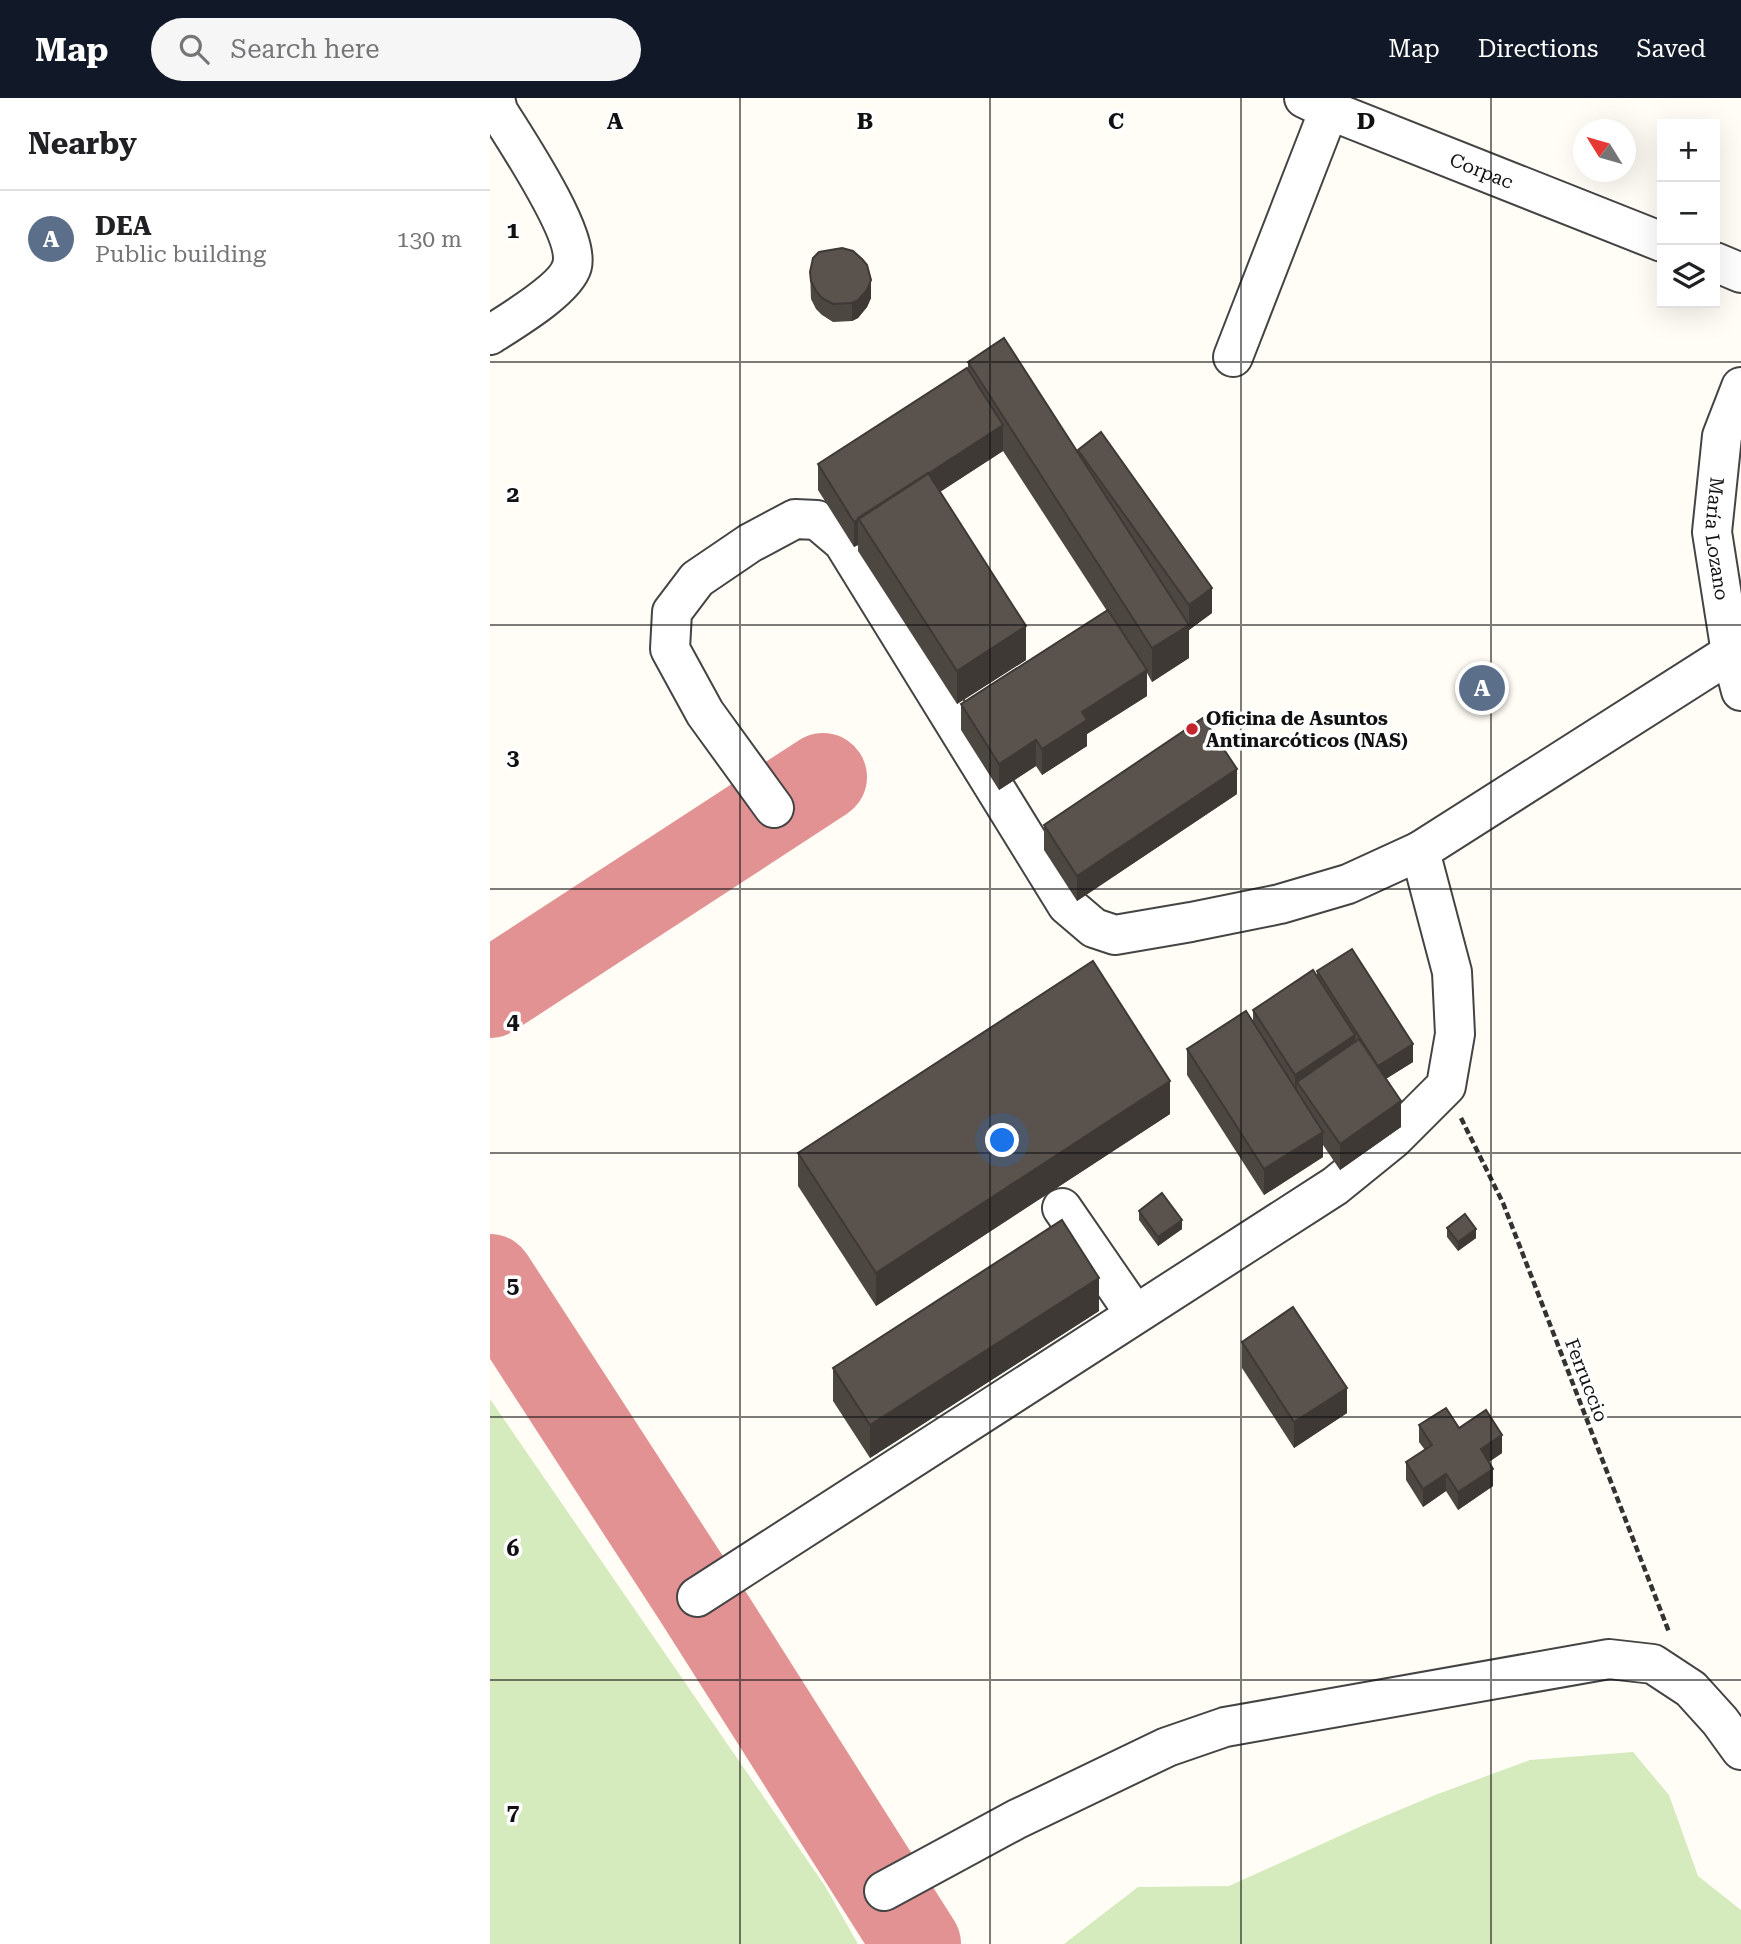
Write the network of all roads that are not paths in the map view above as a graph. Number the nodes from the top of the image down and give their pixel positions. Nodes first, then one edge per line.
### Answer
1 (495, 98) edge
2 (1317, 104) edge
3 (1657, 240) edge
4 (1720, 264) edge
5 (1741, 273) edge
6 (490, 335) edge
7 (1233, 357) dead end
8 (1741, 387) edge
9 (1731, 653) junction
10 (1741, 691) edge
11 (775, 808) dead end
12 (1420, 851) junction
13 (1062, 1208) dead end
14 (1135, 1314) junction
15 (696, 1597) dead end
16 (1741, 1750) edge
17 (884, 1891) dead end

1 - 6 street
2 - 3 street, Corpac
2 - 7 street
4 - 5 street
8 - 9 street, María Lozano
9 - 10 street, María Lozano
9 - 12 street
11 - 12 street
12 - 14 street
13 - 14 street
14 - 15 street
16 - 17 street

